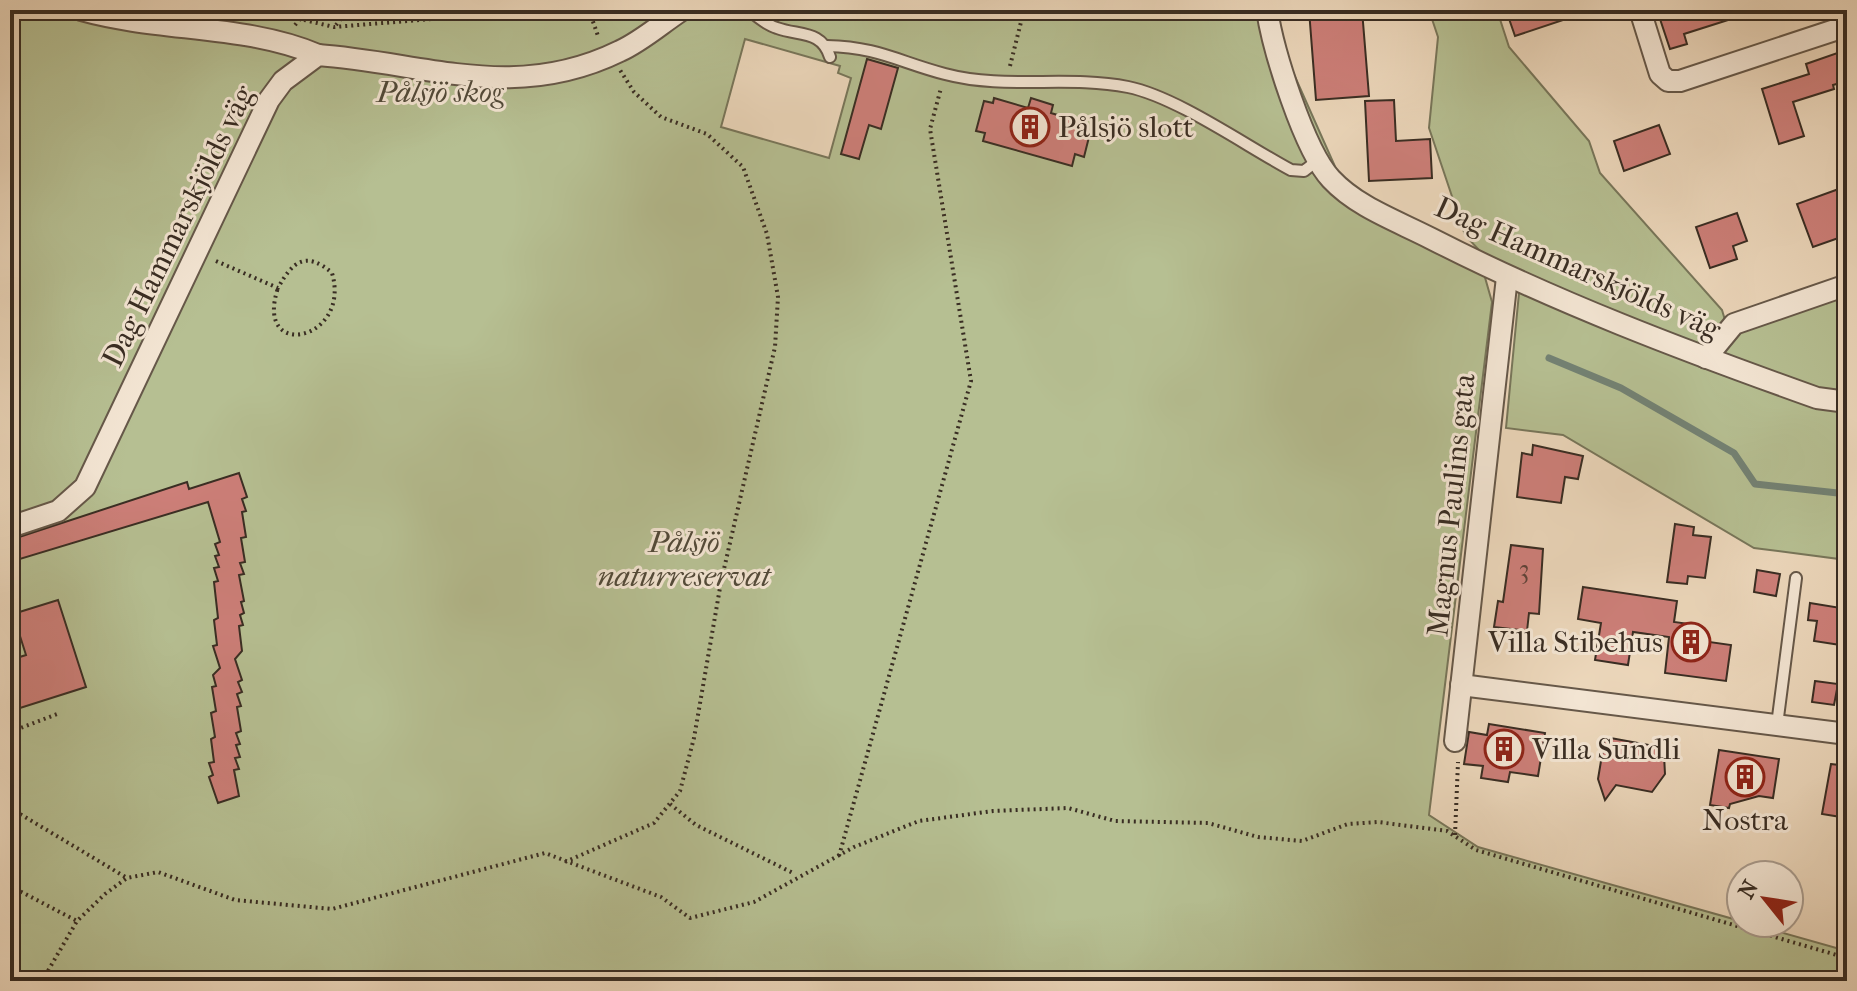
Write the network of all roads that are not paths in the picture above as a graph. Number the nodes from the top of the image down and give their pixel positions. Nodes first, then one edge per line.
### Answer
1 (81, 10) edge
2 (682, 10) edge
3 (749, 10) edge
4 (1267, 10) edge
5 (1640, 10) edge
6 (1847, 26) edge
7 (827, 46) junction
8 (318, 55) junction
9 (830, 57) dead end
10 (1318, 160) junction
11 (1507, 277) junction
12 (1847, 285) edge
13 (1706, 358) junction
14 (1847, 402) edge
15 (10, 527) edge
16 (1796, 578) dead end
17 (1461, 685) junction
18 (1777, 725) junction
19 (1847, 734) edge
20 (1455, 741) road end

1 - 8 street
2 - 8 street
3 - 7 lane
4 - 10 street, Dag Hammarskjölds väg
5 - 6 street
7 - 9 lane
7 - 10 lane
8 - 15 street, Dag Hammarskjölds väg
10 - 11 street, Dag Hammarskjölds väg
11 - 13 street, Dag Hammarskjölds väg
11 - 17 street, Magnus Paulins gata
12 - 13 street
13 - 14 street, Dag Hammarskjölds väg
16 - 18 lane
17 - 18 street
17 - 20 street, Magnus Paulins gata
18 - 19 street

